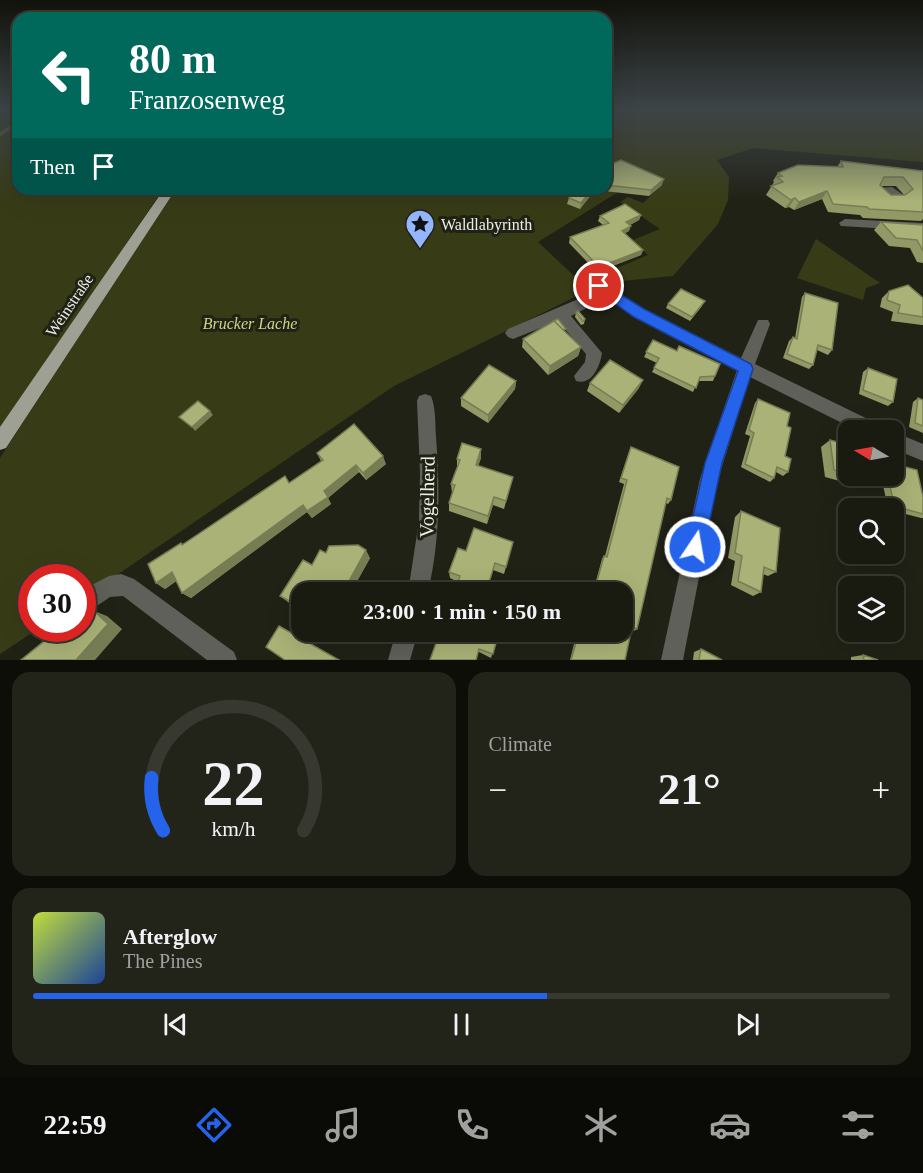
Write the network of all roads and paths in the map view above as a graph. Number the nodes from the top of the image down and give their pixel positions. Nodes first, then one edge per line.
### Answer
1 (166, 195) edge
2 (845, 223) dead end
3 (923, 227) edge
4 (561, 314) junction
5 (763, 324) dead end
6 (513, 333) dead end
7 (746, 369) junction
8 (582, 376) dead end
9 (424, 401) dead end
10 (851, 420) edge
11 (0, 442) edge
12 (904, 444) edge
13 (923, 453) edge
14 (420, 582) edge
15 (96, 593) edge
16 (404, 642) edge
17 (226, 660) edge
18 (399, 660) edge
19 (672, 660) edge

1 - 11 main road, Weinstraße
2 - 3 street
4 - 6 street
4 - 7 street
4 - 8 street
5 - 7 street
7 - 10 street
7 - 19 street
9 - 14 street, Vogelherd
12 - 13 street
15 - 17 street
16 - 18 street

